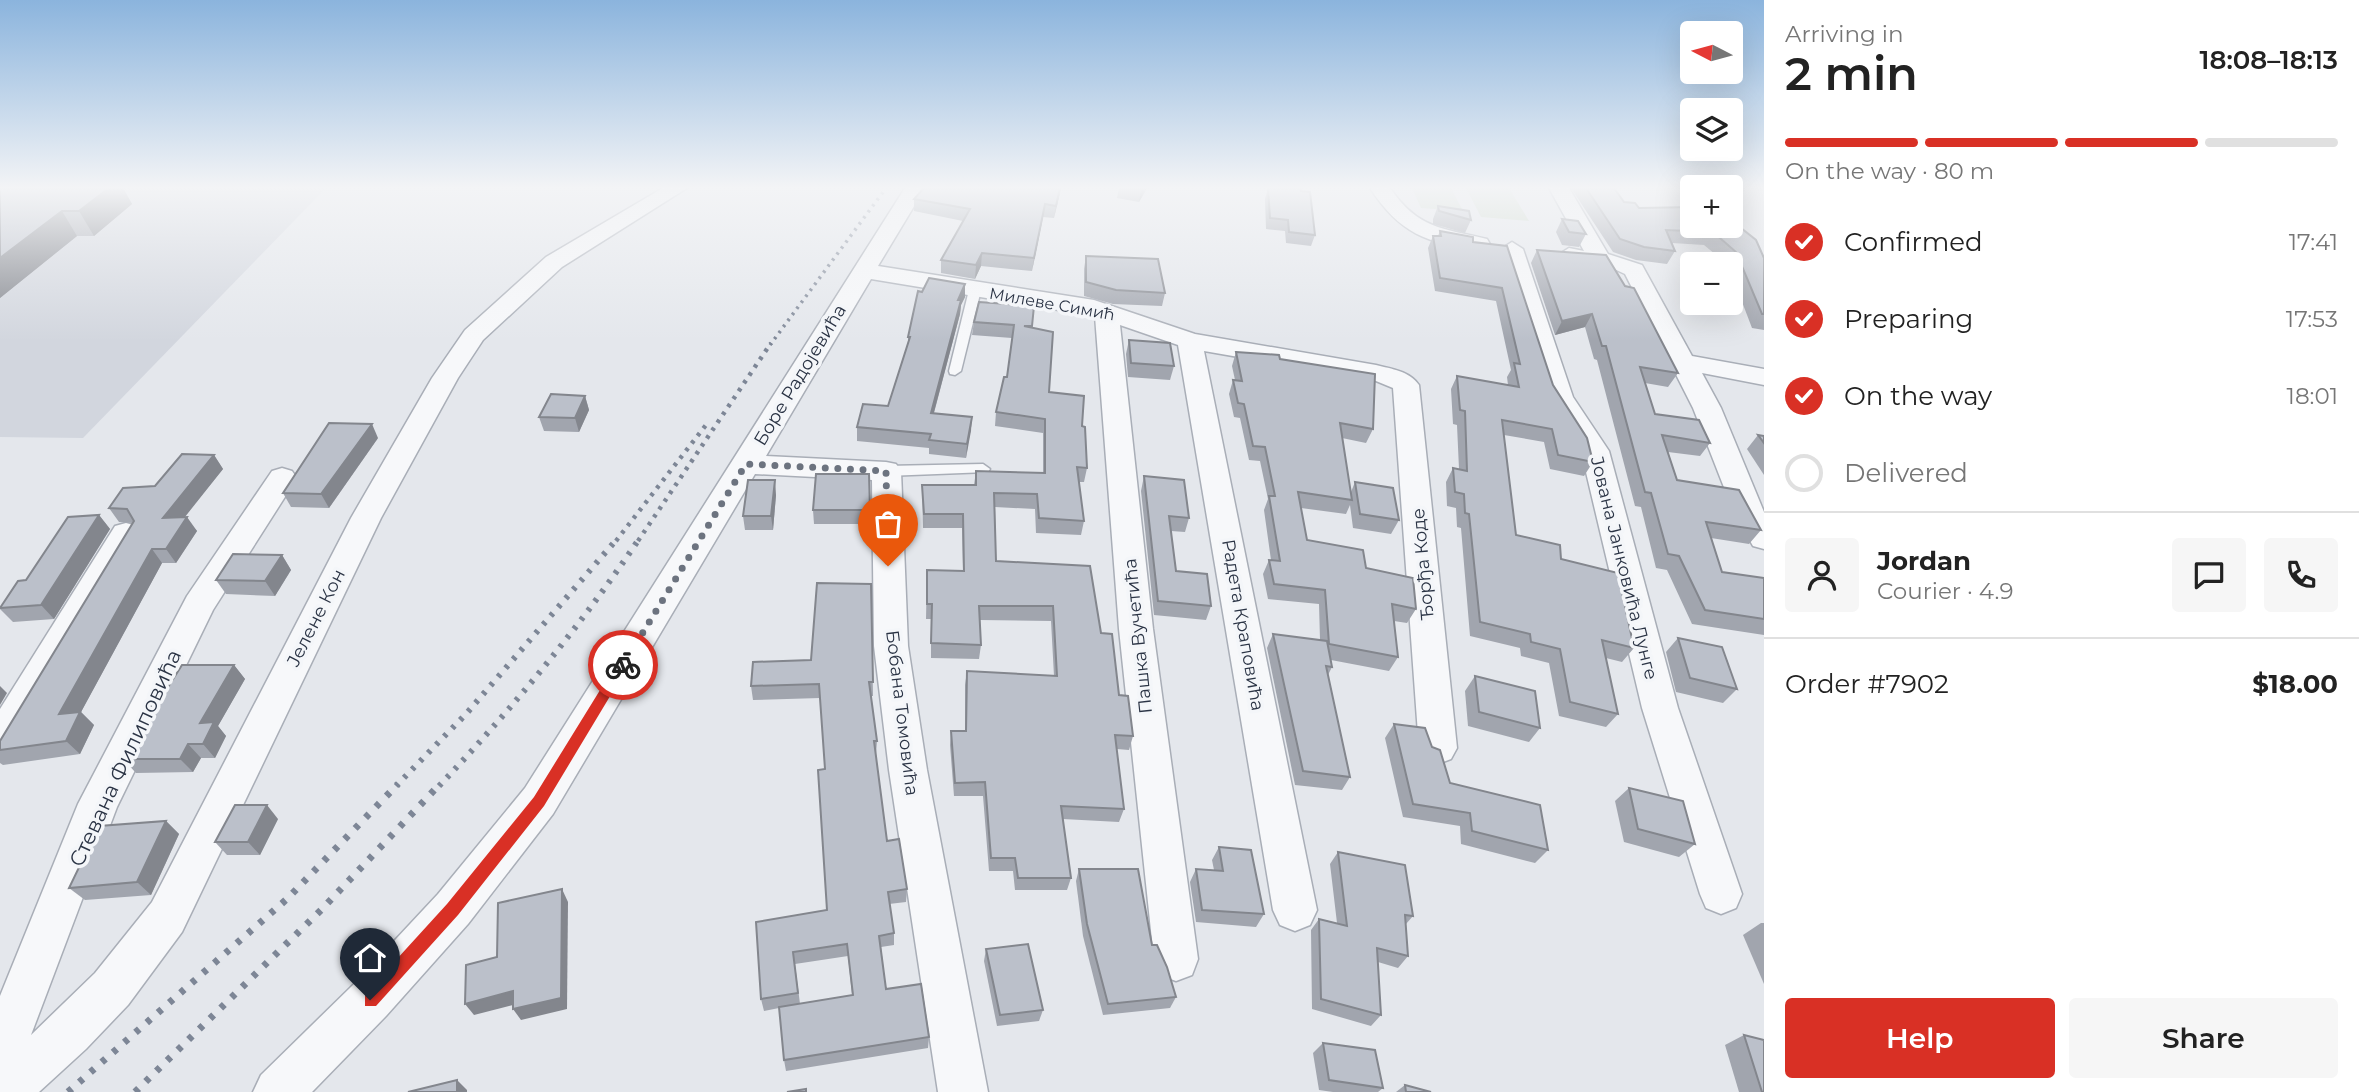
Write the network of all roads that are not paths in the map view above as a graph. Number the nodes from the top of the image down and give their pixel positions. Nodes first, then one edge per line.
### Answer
1 (592, 239) edge
2 (884, 239) edge
3 (1452, 239) edge
4 (1594, 239) edge
5 (1531, 251) junction
6 (1608, 260) junction
7 (864, 271) junction
8 (975, 290) junction
9 (1107, 311) junction
10 (1190, 341) junction
11 (1681, 362) junction
12 (956, 371) dead end
13 (1764, 377) edge
14 (1402, 381) joint
15 (746, 464) junction
16 (983, 469) edge
17 (886, 471) junction
18 (282, 478) dead end
19 (125, 534) edge
20 (1764, 538) edge
21 (0, 742) edge
22 (1438, 748) edge
23 (1721, 894) dead end
24 (1295, 910) dead end
25 (1176, 959) dead end
26 (0, 1055) edge
27 (0, 1092) edge
28 (278, 1092) edge
29 (963, 1092) edge

1 - 27 street, Јелене Кон
2 - 7 street, Боре Радојевића
3 - 5 street
4 - 6 street
5 - 6 street
5 - 23 street, Јована Јанковића Лунге
6 - 11 street
7 - 8 street, Милеве Симић
7 - 15 street, Боре Радојевића
8 - 9 street, Милеве Симић
8 - 12 lane
9 - 10 street, Милеве Симић
9 - 25 street, Пашка Вучетића
10 - 14 street, Милеве Симић
10 - 24 street, Радета Краповића
11 - 13 street
11 - 20 street
14 - 22 street, Ђорђа Коде
15 - 17 street
15 - 28 street, Боре Радојевића
16 - 17 lane
17 - 29 street, Бобана Томовића
18 - 26 street, Стевана Филиповића
19 - 21 street

